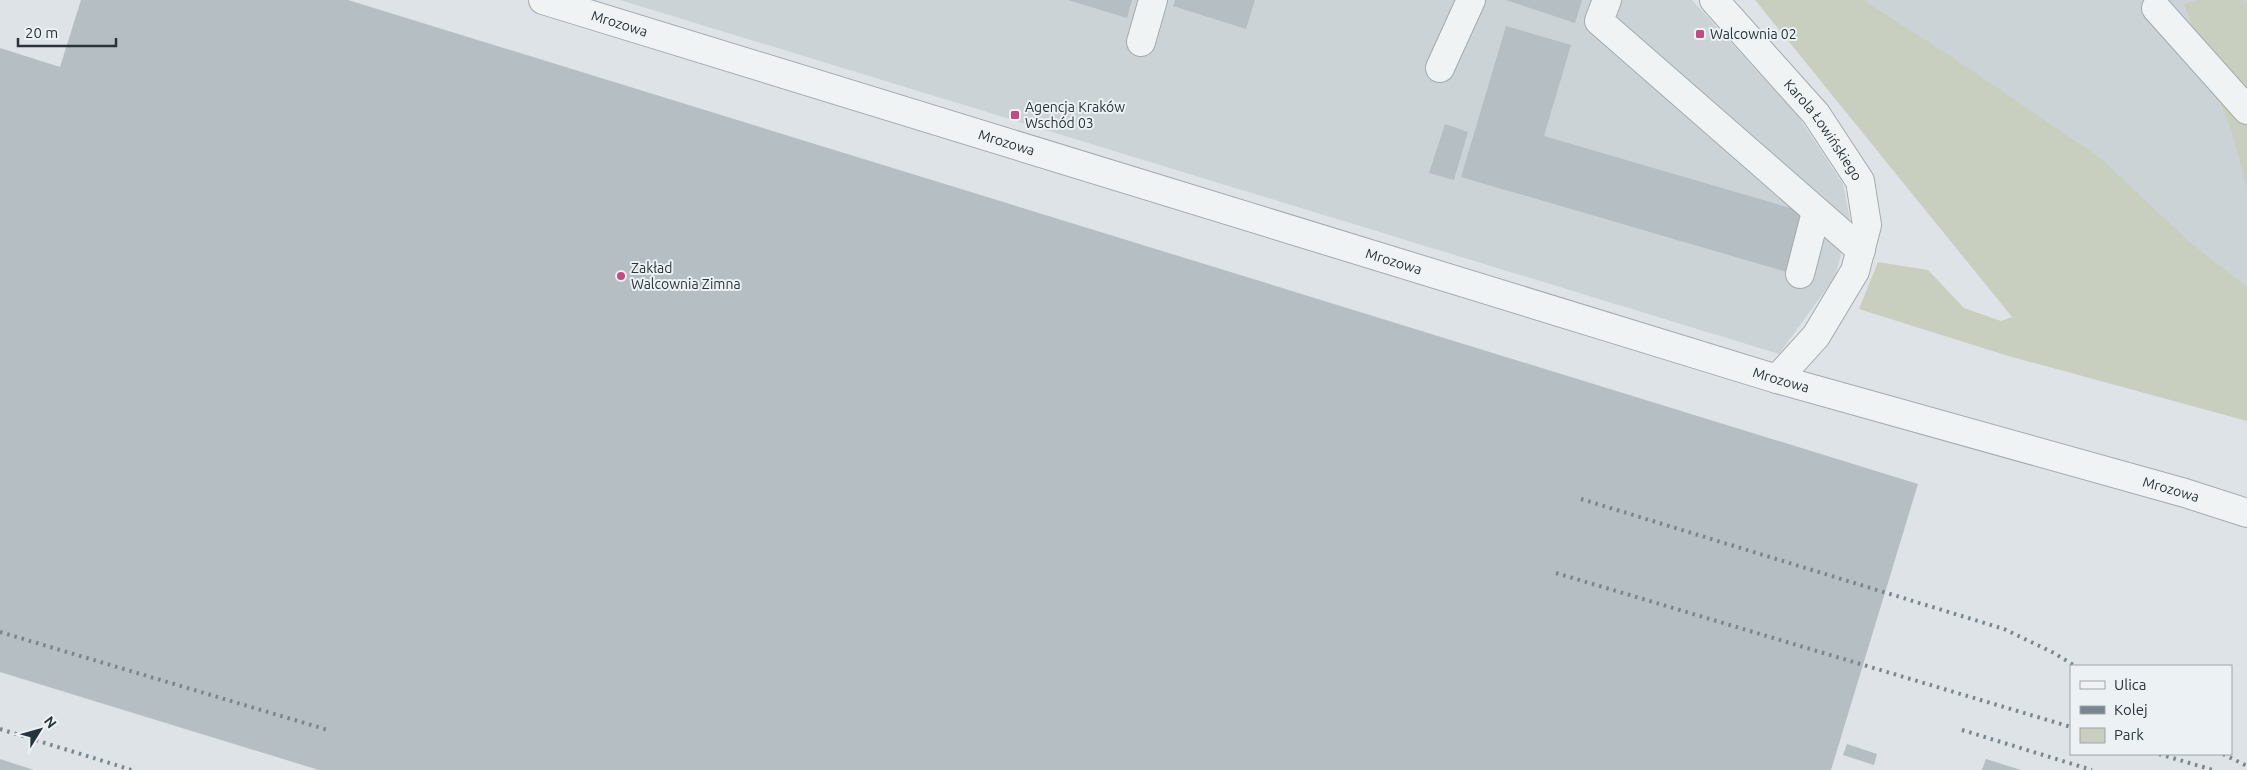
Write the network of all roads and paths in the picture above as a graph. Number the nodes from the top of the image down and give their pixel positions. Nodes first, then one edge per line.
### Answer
1 (543, 0) edge
2 (1153, 0) edge
3 (1471, 0) edge
4 (1607, 0) edge
5 (1714, 0) edge
6 (2159, 3) edge
7 (1141, 42) dead end
8 (1440, 68) dead end
9 (2247, 110) edge
10 (1816, 212) junction
11 (1861, 250) junction
12 (1800, 274) dead end
13 (1777, 379) junction
14 (2247, 513) edge

1 - 13 street, Mrozowa
2 - 7 street
3 - 8 street
4 - 10 street
5 - 11 street, Karola Łowińskiego
6 - 9 street
10 - 11 street
10 - 12 street
11 - 13 street, Karola Łowińskiego
13 - 14 street, Mrozowa

